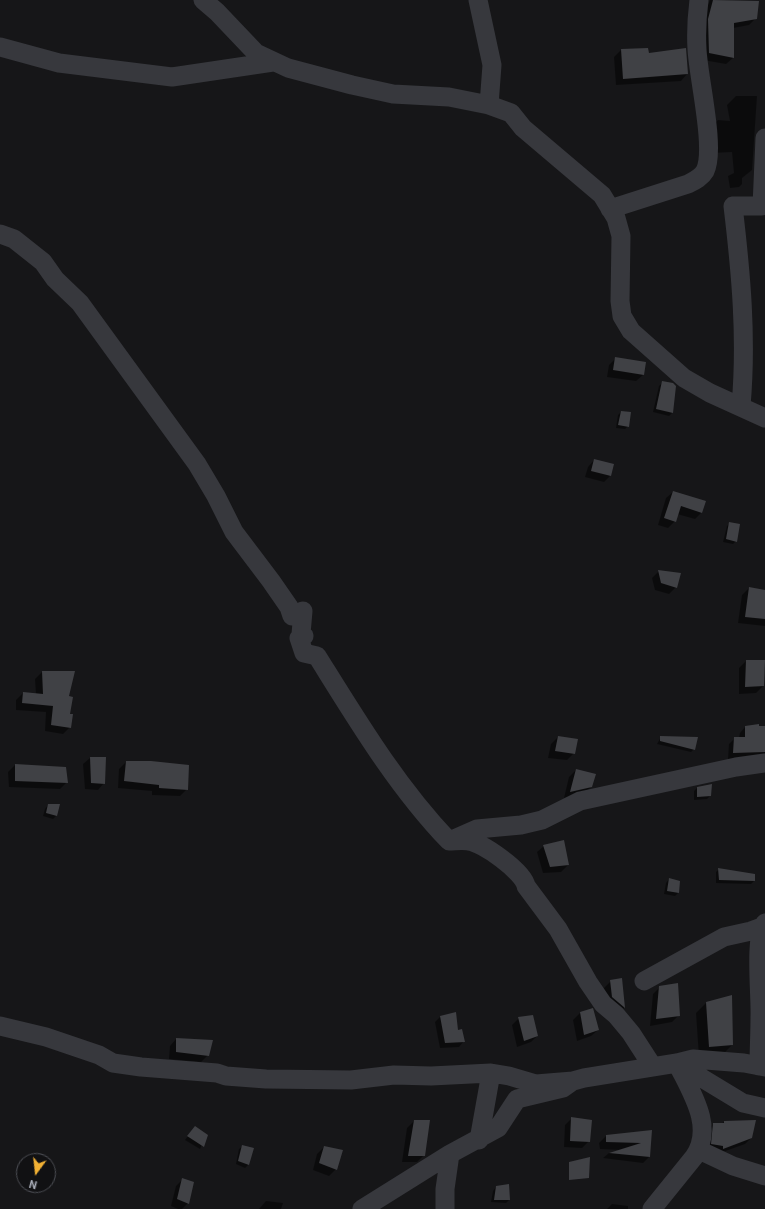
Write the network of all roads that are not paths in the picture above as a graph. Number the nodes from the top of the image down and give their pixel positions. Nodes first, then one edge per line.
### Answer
1 (203, 0) edge
2 (478, 0) edge
3 (699, 0) edge
4 (0, 47) edge
5 (273, 62) junction
6 (489, 104) junction
7 (765, 138) edge
8 (764, 208) edge
9 (610, 209) junction
10 (0, 234) edge
11 (741, 406) junction
12 (765, 418) edge
13 (765, 763) edge
14 (449, 841) junction
15 (764, 925) edge
16 (644, 981) dead end
17 (0, 1026) edge
18 (677, 1064) junction
19 (653, 1067) junction
20 (762, 1067) edge
21 (491, 1073) junction
22 (573, 1081) junction
23 (765, 1108) edge
24 (479, 1140) junction
25 (699, 1150) junction
26 (450, 1154) junction
27 (765, 1176) edge
28 (362, 1209) edge
29 (445, 1209) edge
30 (652, 1209) edge

1 - 5 street
2 - 6 street
3 - 9 street
4 - 5 street
5 - 6 street
6 - 9 street
7 - 8 street
8 - 11 street
9 - 11 street
10 - 14 street
11 - 12 street
13 - 14 street
14 - 19 street
15 - 16 street
15 - 20 street
17 - 21 street
18 - 19 street
18 - 20 street
18 - 23 street
18 - 25 street
19 - 22 street
21 - 22 street
21 - 24 street
22 - 24 street
24 - 26 street
25 - 27 street
25 - 30 street
26 - 28 street
26 - 29 street

